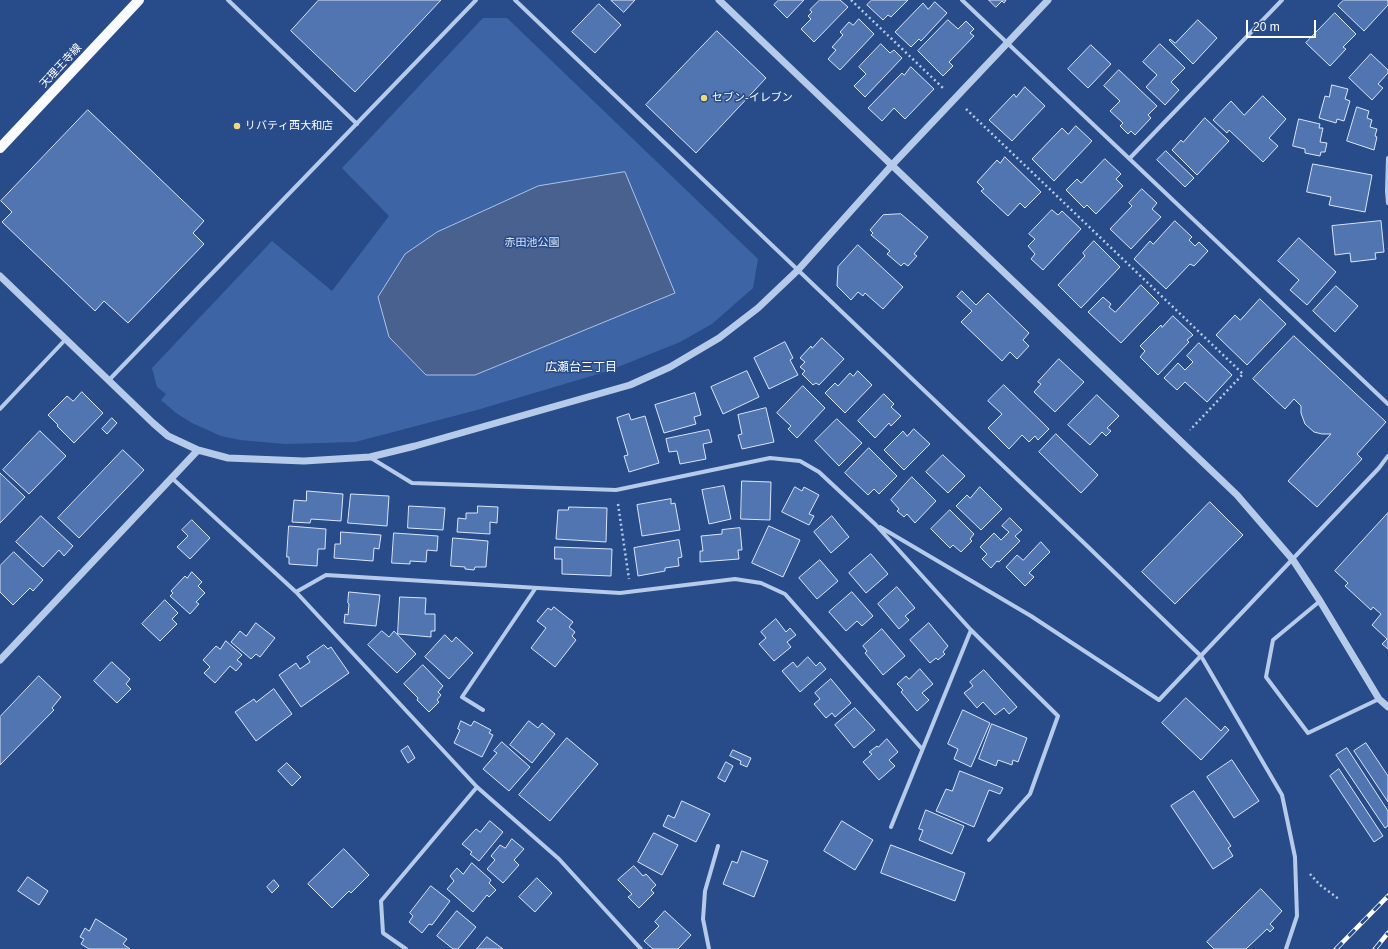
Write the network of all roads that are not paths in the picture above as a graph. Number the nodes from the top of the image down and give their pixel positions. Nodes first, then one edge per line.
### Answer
1 (139, 0) edge
2 (228, 0) edge
3 (476, 0) edge
4 (515, 0) edge
5 (719, 0) edge
6 (962, 0) edge
7 (1048, 0) edge
8 (1282, 0) edge
9 (1007, 43) junction
10 (357, 124) junction
11 (0, 148) edge
12 (1130, 158) junction
13 (1388, 158) edge
14 (892, 165) junction
15 (1388, 203) edge
16 (798, 270) junction
17 (0, 276) edge
18 (65, 340) junction
19 (109, 380) junction
20 (1388, 404) edge
21 (0, 409) edge
22 (198, 450) junction
23 (1388, 456) edge
24 (370, 457) junction
25 (172, 479) junction
26 (876, 525) junction
27 (1293, 560) junction
28 (535, 589) junction
29 (296, 592) junction
30 (1320, 601) junction
31 (971, 630) junction
32 (1200, 656) junction
33 (0, 660) edge
34 (1380, 699) junction
35 (1388, 707) edge
36 (483, 710) dead end
37 (922, 750) junction
38 (477, 788) junction
39 (891, 827) dead end
40 (989, 840) dead end
41 (718, 846) dead end
42 (406, 949) edge
43 (641, 949) edge
44 (709, 949) edge
45 (1286, 949) edge

1 - 11 main road, 天理王寺線
2 - 10 street
3 - 10 street
4 - 16 street
5 - 14 street
6 - 9 street
7 - 9 street
8 - 12 street
9 - 12 street
9 - 14 street
10 - 19 street
12 - 20 street
13 - 15 street
14 - 16 street
14 - 27 street
16 - 24 street
16 - 32 street
17 - 18 street
18 - 19 street
18 - 21 street
19 - 22 street
22 - 24 street
22 - 25 street
23 - 27 street
24 - 26 street
25 - 29 street
25 - 33 street
26 - 31 street
26 - 32 street
27 - 30 street
27 - 32 street
28 - 29 street
28 - 36 street
28 - 37 street
29 - 38 street
30 - 34 street
30 - 34 street
31 - 37 street
31 - 40 street
32 - 45 street
34 - 35 street
37 - 39 street
38 - 42 street
38 - 43 street
41 - 44 street

